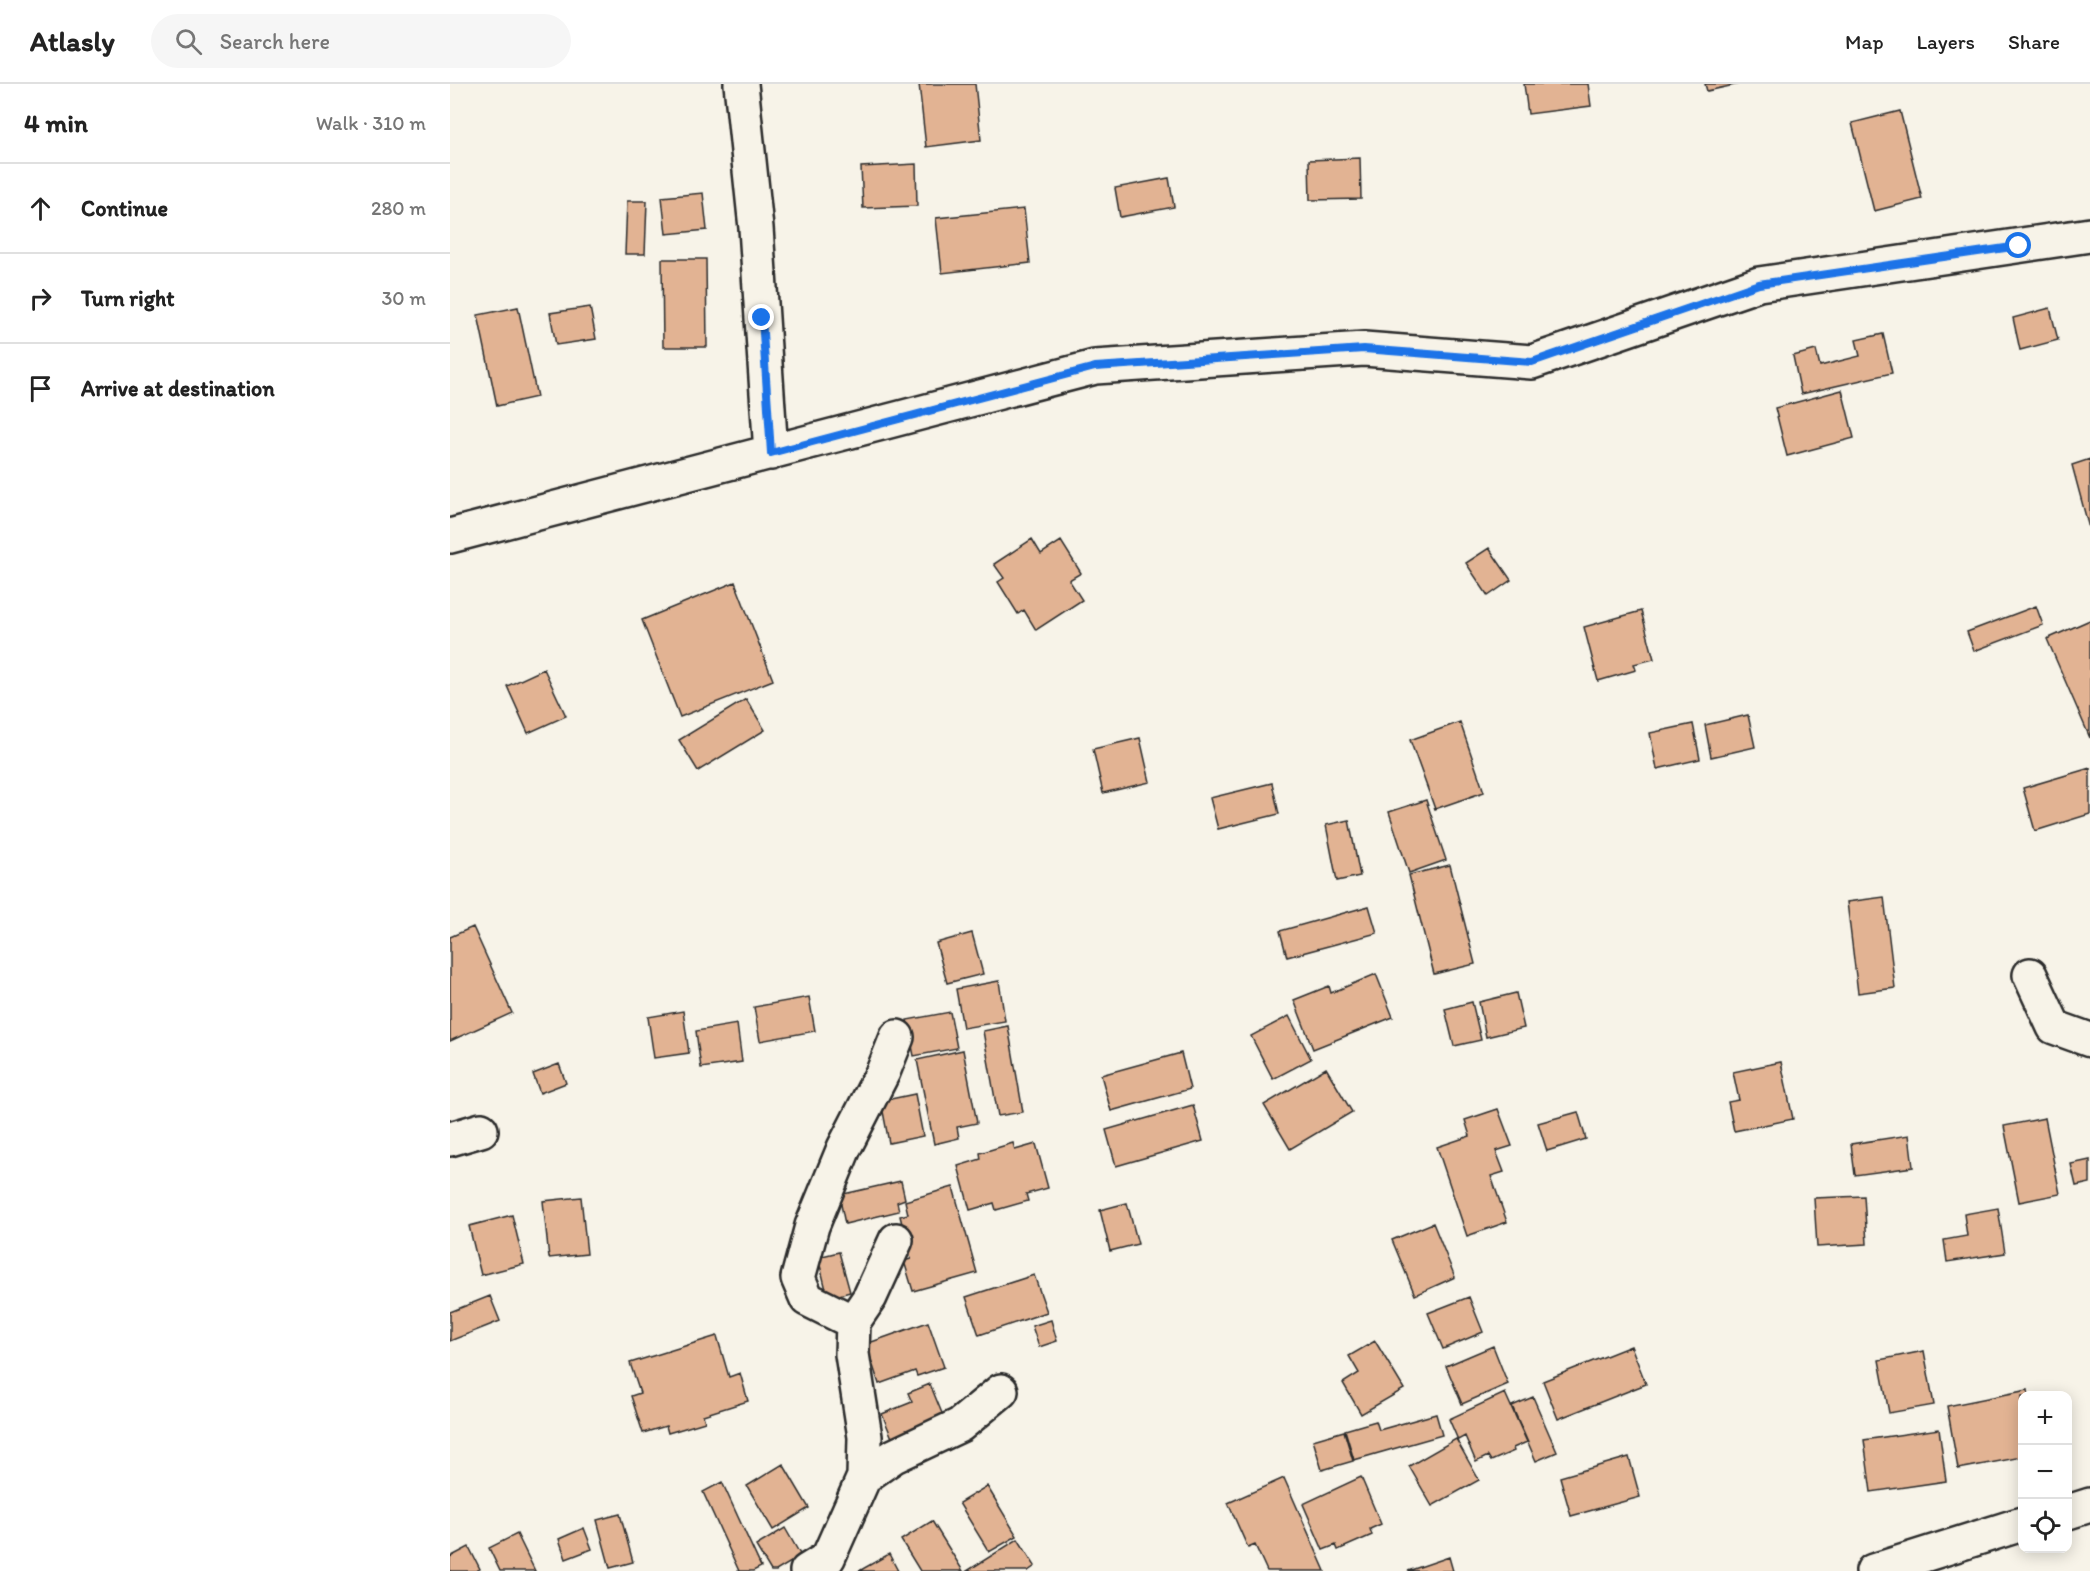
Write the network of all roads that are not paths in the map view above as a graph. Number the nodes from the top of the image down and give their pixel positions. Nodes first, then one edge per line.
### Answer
1 (741, 84) edge
2 (2090, 235) edge
3 (771, 453) junction
4 (450, 536) edge
5 (2030, 975) dead end
6 (897, 1037) dead end
7 (2090, 1040) edge
8 (481, 1130) dead end
9 (450, 1139) edge
10 (896, 1240) dead end
11 (852, 1322) junction
12 (1001, 1391) dead end
13 (864, 1477) junction
14 (2090, 1505) edge
15 (2072, 1510) edge
16 (2018, 1525) edge
17 (807, 1571) edge
18 (1873, 1571) edge

1 - 3 street
2 - 3 street
3 - 4 street
5 - 7 street
6 - 11 street
8 - 9 street
10 - 11 street
11 - 13 street
12 - 13 street
13 - 17 street
14 - 15 street
16 - 18 street

